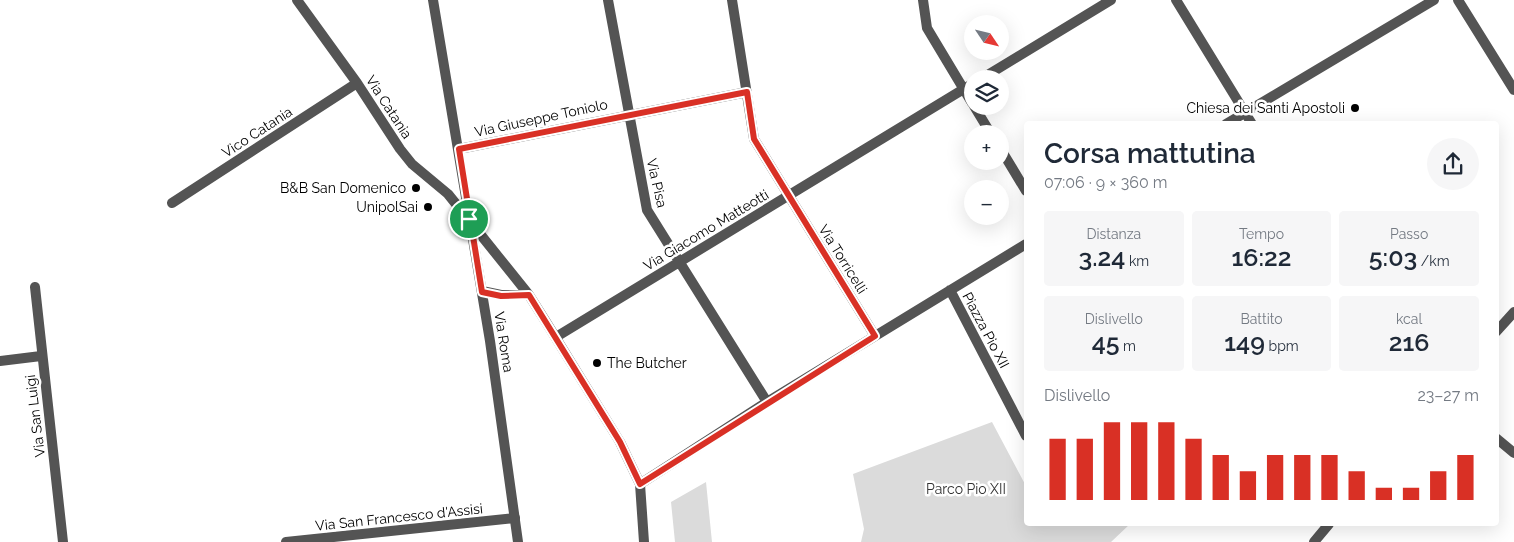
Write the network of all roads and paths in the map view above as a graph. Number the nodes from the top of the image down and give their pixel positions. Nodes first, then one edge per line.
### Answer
1 (297, 0) edge
2 (433, 0) edge
3 (608, 0) edge
4 (732, 0) edge
5 (923, 0) edge
6 (1111, 0) edge
7 (1176, 0) edge
8 (1434, 0) edge
9 (1458, 0) edge
10 (996, 70) edge
11 (964, 81) edge
12 (357, 84) junction
13 (964, 89) edge
14 (1514, 90) edge
15 (747, 92) junction
16 (1245, 112) junction
17 (629, 114) junction
18 (1231, 121) edge
19 (1250, 121) edge
20 (459, 149) junction
21 (1009, 163) edge
22 (1024, 188) edge
23 (788, 196) junction
24 (172, 204) dead end
25 (469, 219) junction
26 (1024, 245) edge
27 (680, 261) junction
28 (35, 287) dead end
29 (950, 290) junction
30 (482, 292) junction
31 (529, 295) junction
32 (1514, 312) edge
33 (1499, 329) edge
34 (875, 336) junction
35 (556, 337) junction
36 (41, 356) junction
37 (0, 361) edge
38 (767, 402) junction
39 (1024, 432) edge
40 (1499, 441) edge
41 (1514, 454) edge
42 (640, 484) junction
43 (515, 518) junction
44 (1327, 526) edge
45 (300, 541) edge
46 (63, 542) edge
47 (286, 542) edge
48 (518, 542) edge
49 (644, 542) edge
50 (1314, 542) edge

1 - 12 street, Via Catania
2 - 20 street, Via Roma
3 - 17 street, Via Pisa
4 - 15 street, Via Torricelli
5 - 11 street
6 - 10 street
7 - 16 street
8 - 16 street
9 - 14 street
12 - 24 street, Vico Catania
12 - 25 street, Via Catania
13 - 23 street, Via Giacomo Matteotti
15 - 17 street, Via Giuseppe Toniolo
15 - 23 street, Via Torricelli
16 - 18 street
16 - 19 street
17 - 20 street, Via Giuseppe Toniolo
17 - 27 street, Via Pisa
20 - 25 street, Via Roma
21 - 22 street
23 - 27 street, Via Giacomo Matteotti
23 - 34 street, Via Torricelli
25 - 30 street, Via Roma
25 - 31 street, Via Catania
26 - 29 street
27 - 35 street, Via Giacomo Matteotti
27 - 38 street, Via Pisa
28 - 36 street, Via San Luigi
29 - 34 street
29 - 39 street, Piazza Pio XII
30 - 31 street
30 - 43 street, Via Roma
31 - 35 street, Via Catania
32 - 33 street
34 - 38 street
35 - 42 street, Via Catania
36 - 37 street
36 - 46 street, Via San Luigi
38 - 42 street
40 - 41 street
42 - 49 street
43 - 45 street, Via San Francesco d'Assisi
43 - 48 street, Via Roma
44 - 50 street
45 - 47 street, Via San Francesco d'Assisi

